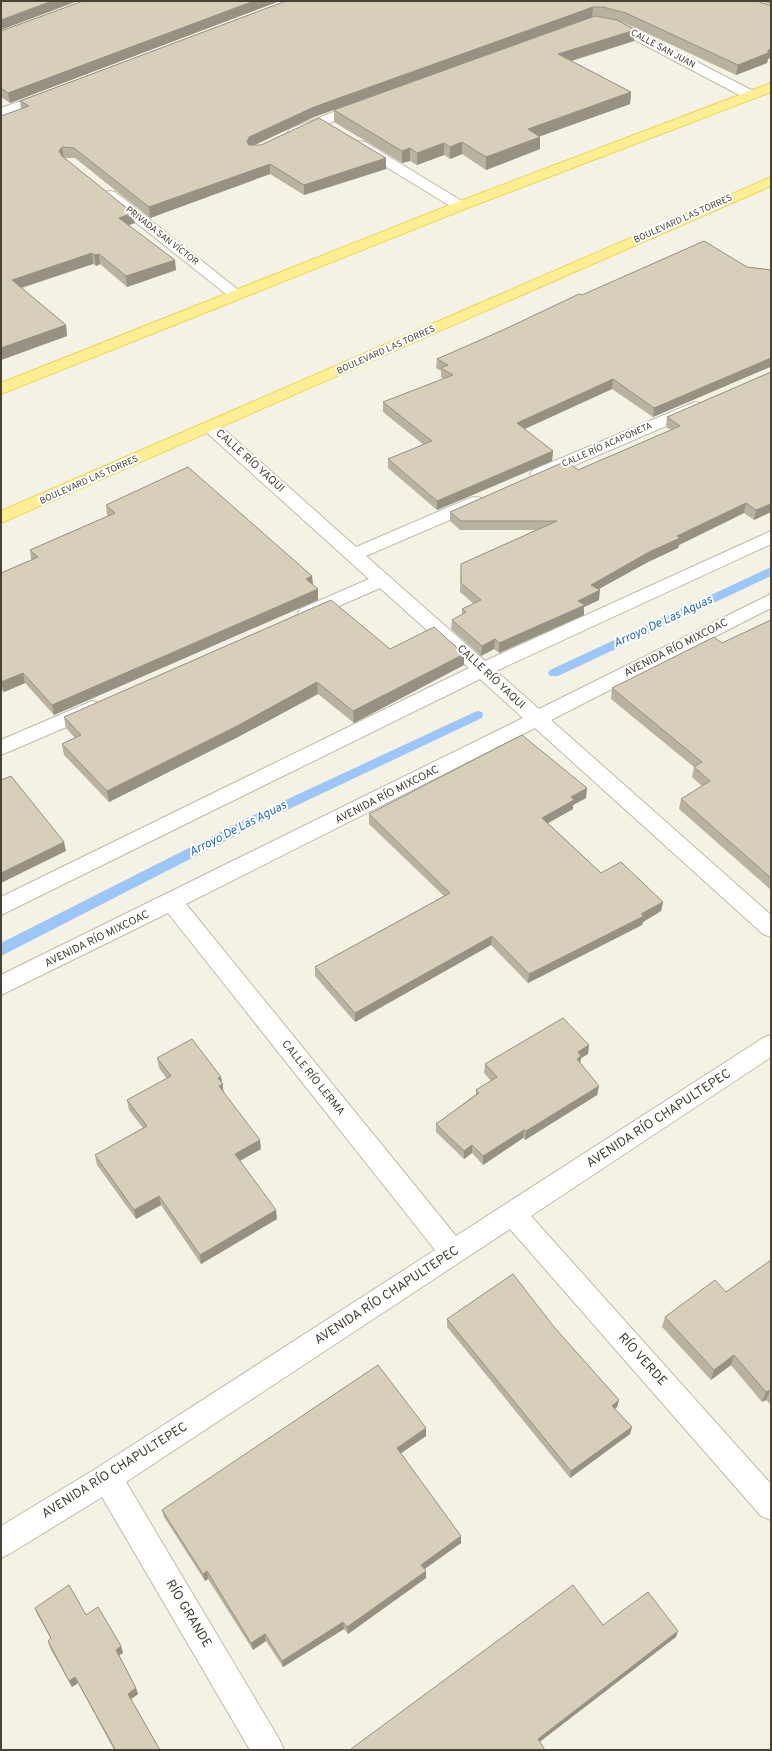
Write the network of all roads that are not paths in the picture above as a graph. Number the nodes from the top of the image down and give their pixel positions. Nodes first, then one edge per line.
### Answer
1 (593, 22) edge
2 (771, 88) edge
3 (64, 89) edge
4 (750, 96) junction
5 (372, 102) edge
6 (4, 109) edge
7 (320, 121) junction
8 (333, 129) edge
9 (284, 137) edge
10 (346, 137) edge
11 (771, 181) edge
12 (100, 187) edge
13 (460, 206) junction
14 (236, 295) junction
15 (1, 390) edge
16 (713, 399) edge
17 (211, 427) junction
18 (523, 481) edge
19 (494, 494) edge
20 (1, 518) edge
21 (771, 537) edge
22 (355, 554) junction
23 (383, 580) junction
24 (771, 600) edge
25 (289, 621) edge
26 (484, 669) junction
27 (109, 700) edge
28 (537, 719) junction
29 (1, 748) edge
30 (172, 902) junction
31 (1, 907) edge
32 (771, 928) edge
33 (1, 986) edge
34 (771, 1045) edge
35 (513, 1214) junction
36 (453, 1253) junction
37 (107, 1478) junction
38 (771, 1506) edge
39 (1, 1543) edge
40 (268, 1750) edge

1 - 4 street, CALLE SAN JUAN
2 - 4 main road
3 - 6 street
4 - 13 main road
5 - 7 street
7 - 8 street
7 - 9 street
10 - 13 street
11 - 17 main road, BOULEVARD LAS TORRES
12 - 14 street, PRIVADA SAN VÍCTOR
13 - 14 main road
14 - 15 main road
16 - 18 street, CALLE RÍO ACAPONETA
17 - 20 main road, BOULEVARD LAS TORRES
17 - 22 street, CALLE RÍO YAQUI
19 - 22 street
21 - 26 street
22 - 23 street, CALLE RÍO YAQUI
23 - 25 street
23 - 26 street, CALLE RÍO YAQUI
24 - 28 street, AVENIDA RÍO MIXCOAC
26 - 28 street, CALLE RÍO YAQUI
26 - 31 street
27 - 29 street
28 - 30 street, AVENIDA RÍO MIXCOAC
28 - 32 street, CALLE RÍO YAQUI
30 - 33 street, AVENIDA RÍO MIXCOAC
30 - 36 street, CALLE RÍO LERMA
34 - 35 street, AVENIDA RÍO CHAPULTEPEC
35 - 36 street, AVENIDA RÍO CHAPULTEPEC
35 - 38 street, RÍO VERDE
36 - 37 street, AVENIDA RÍO CHAPULTEPEC
37 - 39 street, AVENIDA RÍO CHAPULTEPEC
37 - 40 street, RÍO GRANDE

